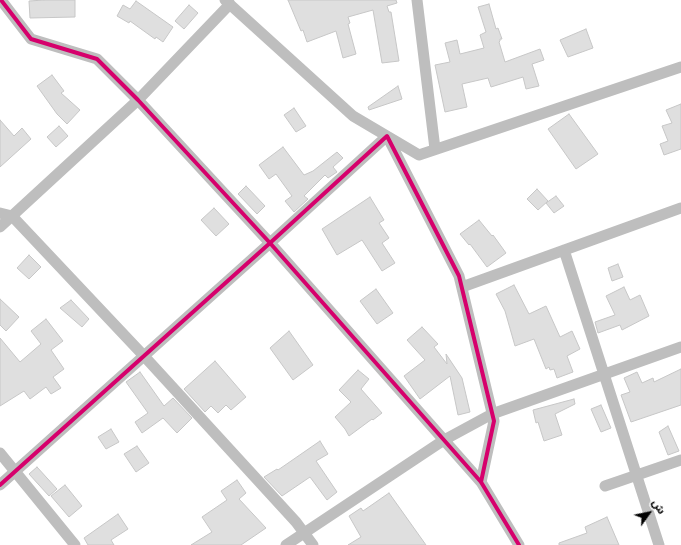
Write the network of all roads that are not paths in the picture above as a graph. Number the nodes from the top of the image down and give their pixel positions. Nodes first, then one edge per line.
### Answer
1 (1, 0) edge
2 (417, 0) edge
3 (228, 2) edge
4 (681, 67) edge
5 (138, 100) junction
6 (387, 136) junction
7 (435, 149) junction
8 (681, 208) edge
9 (0, 213) edge
10 (12, 216) junction
11 (0, 227) edge
12 (270, 242) junction
13 (564, 250) junction
14 (462, 287) junction
15 (681, 347) edge
16 (144, 356) junction
17 (604, 374) junction
18 (492, 414) junction
19 (444, 440) junction
20 (0, 453) edge
21 (681, 460) edge
22 (15, 471) junction
23 (637, 475) junction
24 (481, 482) junction
25 (0, 484) edge
26 (605, 486) dead end
27 (304, 533) junction
28 (75, 545) edge
29 (286, 545) edge
30 (313, 545) edge
31 (519, 545) edge
32 (659, 545) edge

1 - 5 street
2 - 7 street
3 - 5 street
3 - 6 street
4 - 7 street
5 - 10 street
5 - 12 street
6 - 7 street
6 - 12 street
6 - 14 street
8 - 13 street
9 - 10 street
10 - 11 street
10 - 16 street
12 - 16 street
12 - 19 street
13 - 14 street
13 - 17 street
14 - 18 street
15 - 17 street
16 - 22 street
16 - 27 street
17 - 18 street
17 - 23 street
18 - 19 street
18 - 24 street
19 - 24 street
19 - 27 street
20 - 22 street
21 - 23 street
22 - 25 street
22 - 28 street
23 - 26 street
23 - 32 street
24 - 31 street
27 - 29 street
27 - 30 street

